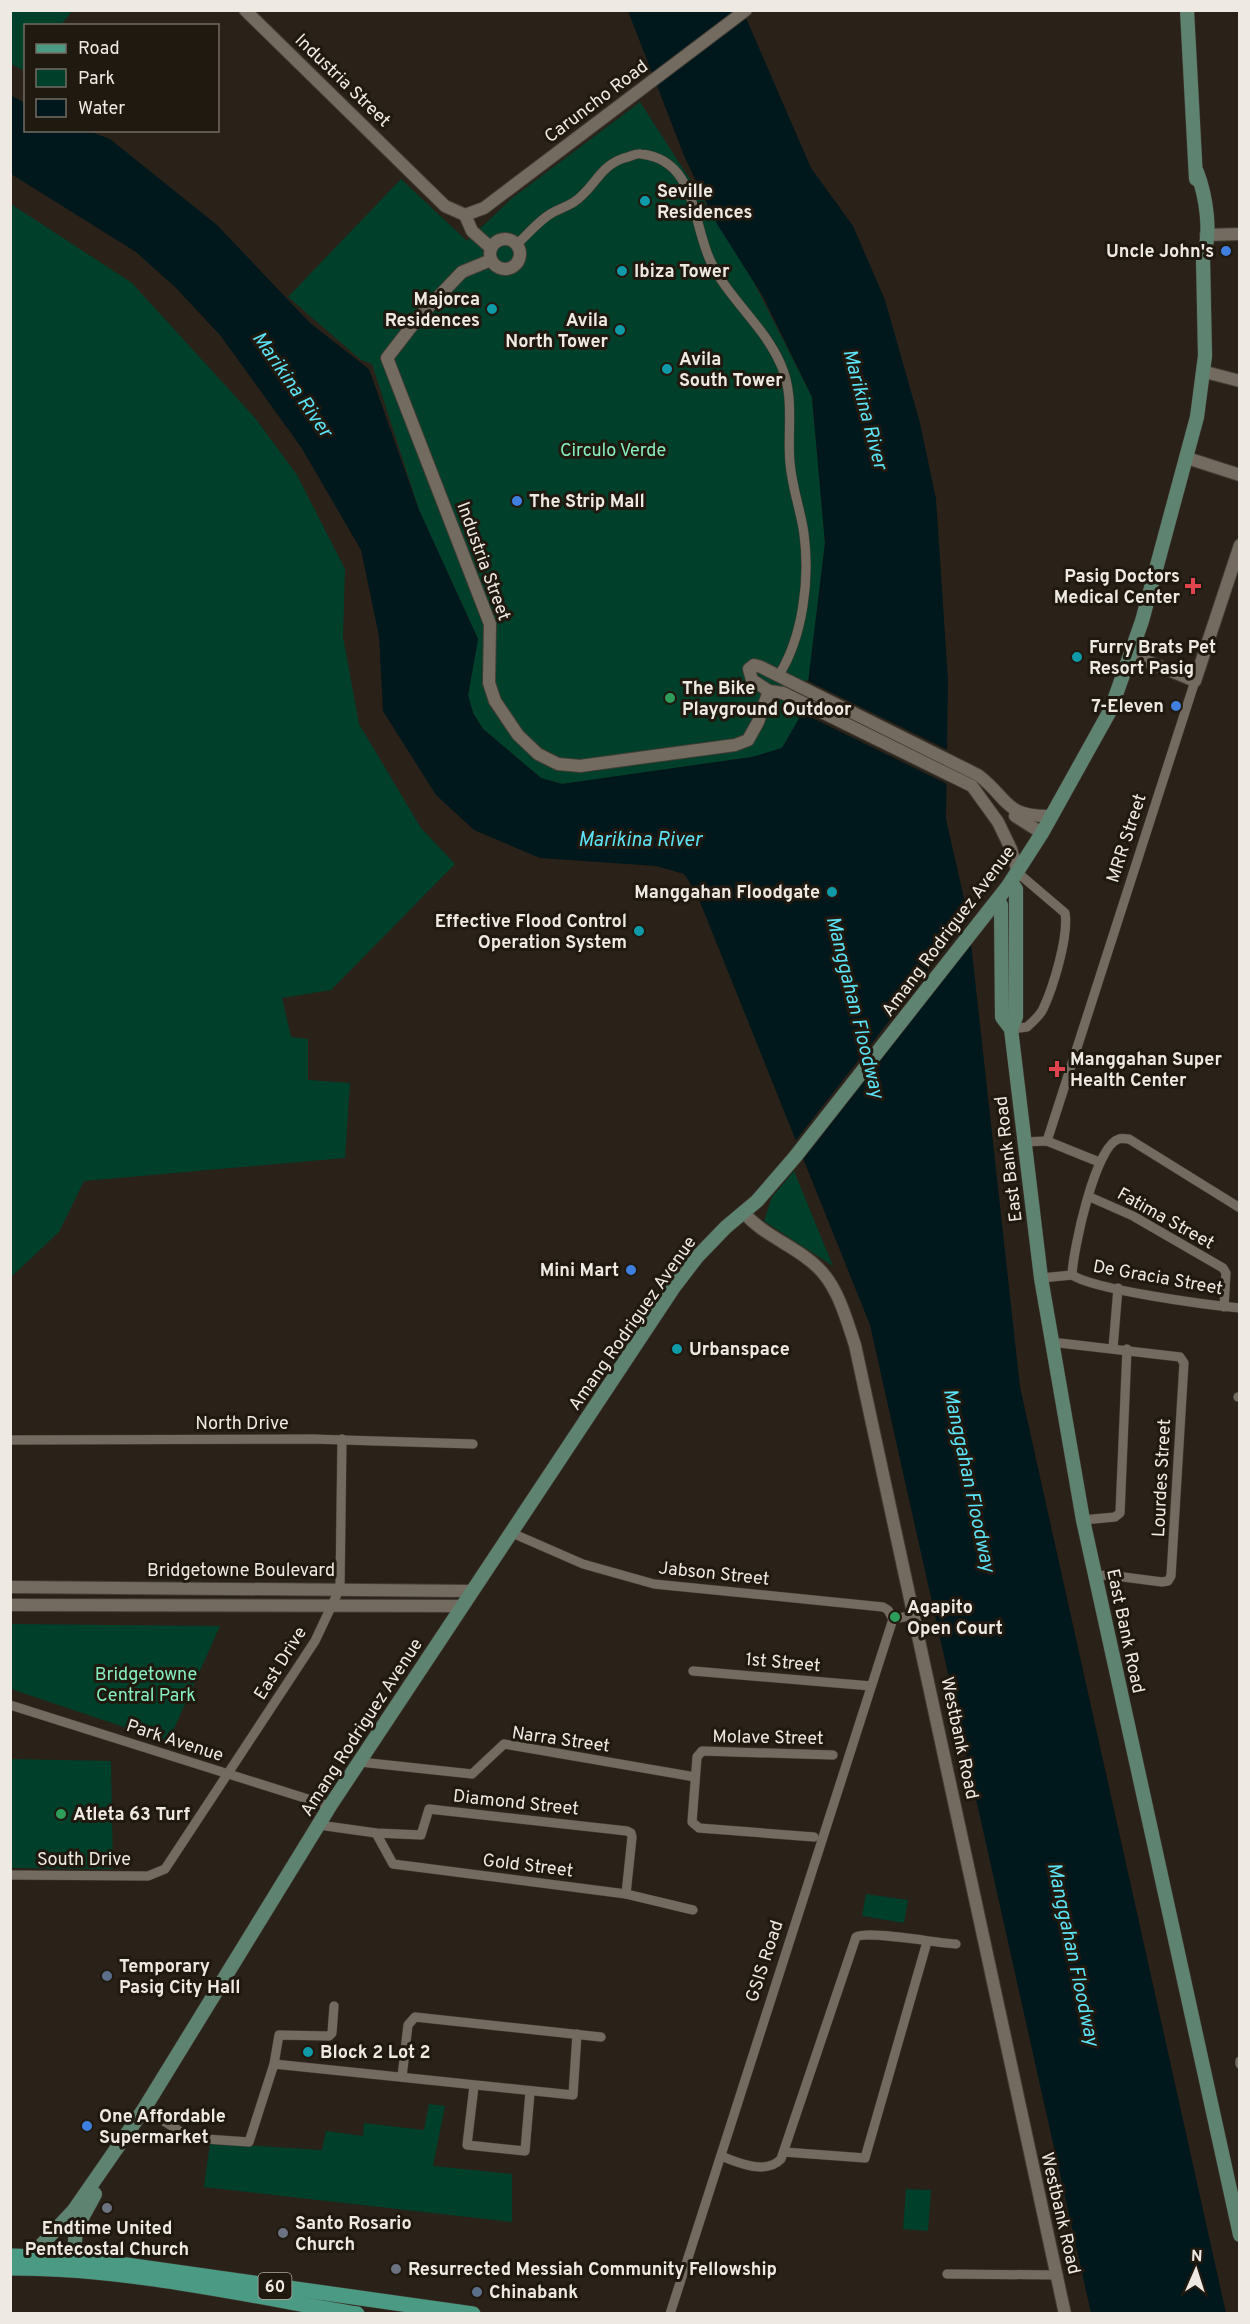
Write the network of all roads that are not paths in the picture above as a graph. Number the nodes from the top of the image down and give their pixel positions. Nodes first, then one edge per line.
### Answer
1 (245, 10) edge
2 (746, 10) edge
3 (1187, 10) edge
4 (1197, 172) junction
5 (465, 215) junction
6 (1239, 234) edge
7 (1206, 235) junction
8 (516, 245) junction
9 (491, 254) junction
10 (1203, 257) junction
11 (1204, 372) junction
12 (1239, 381) edge
13 (1187, 458) junction
14 (1239, 475) edge
15 (1239, 545) edge
16 (1132, 655) junction
17 (785, 678) junction
18 (1195, 681) junction
19 (777, 692) junction
20 (1012, 812) junction
21 (1051, 816) junction
22 (998, 822) junction
23 (1042, 832) junction
24 (1015, 878) junction
25 (998, 900) junction
26 (1011, 1029) junction
27 (1047, 1141) junction
28 (1023, 1142) junction
29 (1099, 1162) junction
30 (1090, 1197) junction
31 (1239, 1208) edge
32 (744, 1213) junction
33 (1072, 1275) junction
34 (1041, 1278) junction
35 (1118, 1288) junction
36 (1224, 1306) junction
37 (1239, 1308) edge
38 (1051, 1342) junction
39 (1113, 1348) junction
40 (1127, 1349) junction
41 (342, 1439) junction
42 (10, 1440) edge
43 (473, 1443) dead end
44 (1083, 1520) junction
45 (512, 1533) junction
46 (1095, 1576) junction
47 (10, 1587) edge
48 (340, 1588) junction
49 (472, 1591) junction
50 (10, 1605) edge
51 (333, 1605) junction
52 (461, 1606) junction
53 (915, 1614) junction
54 (893, 1619) junction
55 (693, 1671) dead end
56 (871, 1686) junction
57 (10, 1705) edge
58 (833, 1755) dead end
59 (360, 1762) junction
60 (229, 1774) junction
61 (695, 1777) junction
62 (330, 1806) junction
63 (319, 1825) junction
64 (376, 1833) junction
65 (814, 1837) dead end
66 (157, 1873) joint
67 (10, 1875) edge
68 (626, 1894) junction
69 (693, 1910) dead end
70 (927, 1942) junction
71 (956, 1944) dead end
72 (334, 2006) dead end
73 (577, 2034) junction
74 (601, 2037) dead end
75 (274, 2064) junction
76 (402, 2078) junction
77 (474, 2086) junction
78 (530, 2092) junction
79 (144, 2109) junction
80 (784, 2152) junction
81 (721, 2156) junction
82 (106, 2166) junction
83 (1239, 2235) edge
84 (32, 2255) junction
85 (10, 2256) edge
86 (76, 2258) junction
87 (10, 2268) edge
88 (947, 2274) dead end
89 (1058, 2275) junction
90 (357, 2313) edge
91 (473, 2313) edge
92 (670, 2313) edge
93 (1065, 2313) edge

1 - 5 street, Industria Street
2 - 5 street, Caruncho Road
3 - 4 main road, Amang Rodriguez Avenue
4 - 7 main road, Amang Rodriguez Avenue
4 - 10 main road, Amang Rodriguez Avenue
5 - 9 street, Industria Street
6 - 7 street
7 - 10 main road, Amang Rodriguez Avenue
8 - 9 street
8 - 9 street
8 - 17 street
9 - 19 street, Industria Street
10 - 11 main road, Amang Rodriguez Avenue
11 - 12 street
11 - 13 main road, Amang Rodriguez Avenue
13 - 14 street
13 - 16 main road, Amang Rodriguez Avenue
15 - 18 street, MRR Street
16 - 18 street
16 - 21 main road, Amang Rodriguez Avenue
17 - 19 street
17 - 19 street
17 - 20 street
18 - 27 street, MRR Street
19 - 22 street
20 - 21 street
20 - 22 street
20 - 23 street
21 - 23 main road, Amang Rodriguez Avenue
22 - 24 street
23 - 24 main road, Amang Rodriguez Avenue
24 - 25 main road, Amang Rodriguez Avenue
24 - 26 main road, East Bank Road
24 - 26 street
25 - 26 main road, East Bank Road
25 - 32 main road, Amang Rodriguez Avenue
26 - 28 main road, East Bank Road
27 - 28 street
27 - 29 street
28 - 34 main road, East Bank Road
29 - 30 street, De Gracia Street
29 - 31 street, De Gracia Street
30 - 33 street, De Gracia Street
30 - 36 street, Fatima Street
32 - 45 main road, Amang Rodriguez Avenue
32 - 53 street, Westbank Road
33 - 34 street
33 - 35 street, De Gracia Street
34 - 38 main road, East Bank Road
35 - 36 street, De Gracia Street
35 - 39 street
36 - 37 street, De Gracia Street
38 - 39 street, Lourdes Street
38 - 44 main road, East Bank Road
39 - 40 street, Lourdes Street
40 - 44 street
40 - 46 street, Lourdes Street
41 - 42 street, North Drive
41 - 43 street, North Drive
41 - 48 street, East Drive
44 - 46 main road, East Bank Road
45 - 49 main road, Amang Rodriguez Avenue
45 - 54 street, Jabson Street
46 - 83 main road, East Bank Road
47 - 48 street, Bridgetowne Boulevard
48 - 49 street, Bridgetowne Boulevard
48 - 51 street, East Drive
49 - 52 main road, Amang Rodriguez Avenue
50 - 51 street, Bridgetowne Boulevard
51 - 52 street, Bridgetowne Boulevard
51 - 60 street, East Drive
52 - 59 main road, Amang Rodriguez Avenue
53 - 54 street
53 - 89 street, Westbank Road
54 - 56 street, GSIS Road
55 - 56 street, 1st Street
56 - 81 street, GSIS Road
57 - 60 street, Park Avenue
58 - 61 street, Molave Street
59 - 61 street, Narra Street
59 - 62 main road, Amang Rodriguez Avenue
60 - 62 street, Park Avenue
60 - 66 street, East Drive
61 - 65 street
62 - 63 main road, Amang Rodriguez Avenue
63 - 64 street, Diamond Street
63 - 79 main road, Amang Rodriguez Avenue
64 - 68 street, Gold Street
64 - 68 street, Diamond Street
66 - 67 street, South Drive
68 - 69 street, Gold Street
70 - 71 street
70 - 80 street
70 - 80 street
72 - 75 street
73 - 74 street
73 - 76 street
73 - 78 street
75 - 76 street
75 - 79 street
76 - 77 street
77 - 78 street
77 - 78 street
79 - 82 main road, Amang Rodriguez Avenue
80 - 81 street
81 - 92 street, GSIS Road
82 - 84 main road, Amang Rodriguez Avenue
82 - 86 main road, Amang Rodriguez Avenue
84 - 85 main road, 60
84 - 86 main road, 60
86 - 91 main road, 60
87 - 90 main road, 60
88 - 89 street
89 - 93 street, Westbank Road

